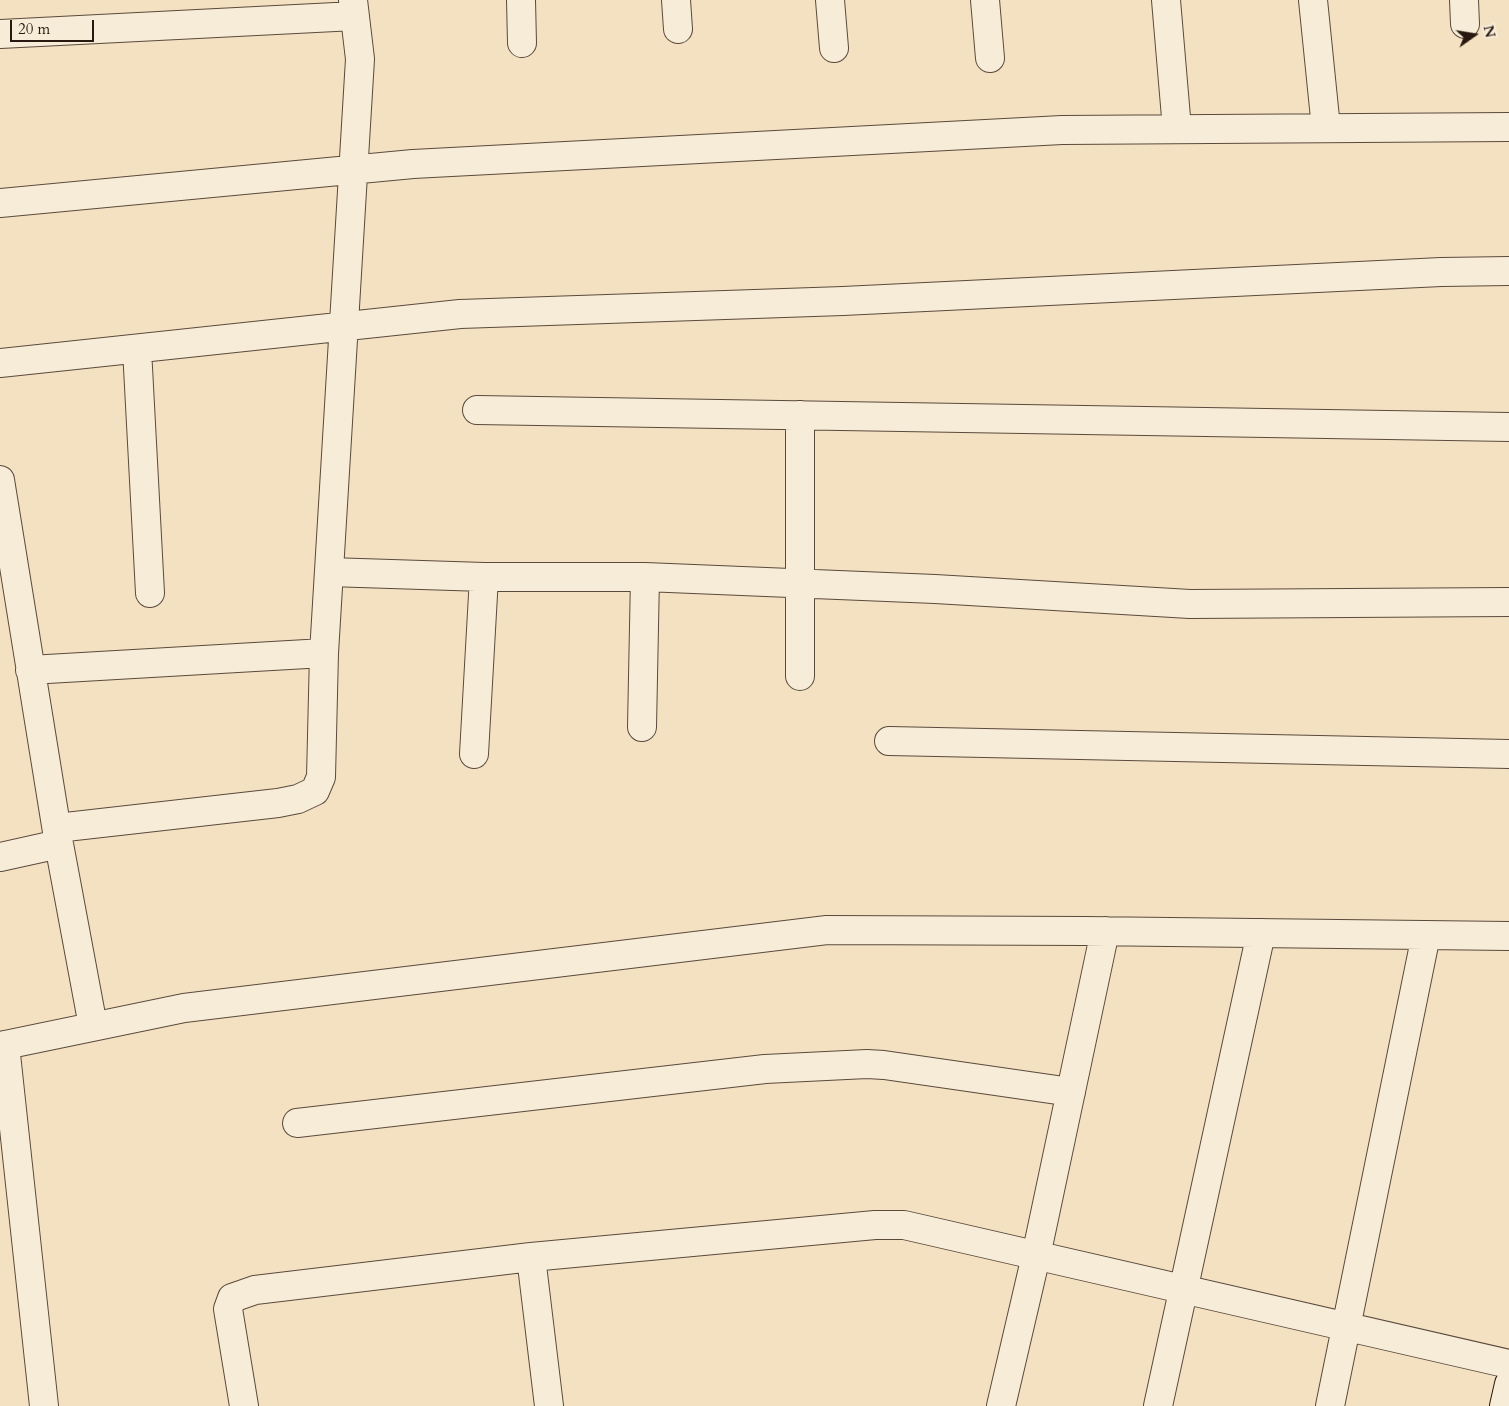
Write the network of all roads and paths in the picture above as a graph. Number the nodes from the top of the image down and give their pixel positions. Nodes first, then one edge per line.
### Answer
1 (521, 0) edge
2 (676, 0) edge
3 (830, 0) edge
4 (985, 0) edge
5 (1166, 0) edge
6 (1313, 0) edge
7 (354, 8) edge
8 (678, 29) dead end
9 (0, 34) edge
10 (522, 43) dead end
11 (834, 48) dead end
12 (990, 58) dead end
13 (1509, 127) edge
14 (1326, 128) junction
15 (1177, 129) junction
16 (353, 170) junction
17 (0, 203) edge
18 (1509, 271) edge
19 (343, 326) junction
20 (137, 349) junction
21 (0, 363) edge
22 (477, 410) dead end
23 (800, 415) junction
24 (1509, 427) edge
25 (1, 490) edge
26 (329, 572) junction
27 (484, 577) junction
28 (645, 577) junction
29 (800, 583) junction
30 (150, 593) dead end
31 (1509, 602) edge
32 (324, 653) junction
33 (30, 670) junction
34 (800, 676) dead end
35 (642, 727) dead end
36 (889, 741) dead end
37 (474, 754) dead end
38 (1509, 754) edge
39 (58, 836) junction
40 (0, 857) edge
41 (1105, 931) junction
42 (1261, 933) junction
43 (1426, 935) junction
44 (1509, 936) edge
45 (93, 1026) junction
46 (2, 1045) edge
47 (1071, 1092) junction
48 (297, 1123) dead end
49 (1036, 1256) junction
50 (531, 1257) junction
51 (1182, 1290) junction
52 (1347, 1327) junction
53 (1509, 1364) edge
54 (1509, 1384) edge
55 (44, 1406) edge
56 (244, 1406) edge
57 (549, 1406) edge
58 (1001, 1406) edge
59 (1158, 1406) edge
60 (1330, 1406) edge
61 (1504, 1406) edge

1 - 10 street
2 - 8 street
3 - 11 street
4 - 12 street
5 - 15 street
6 - 14 street
7 - 9 street
7 - 16 street
13 - 14 street
14 - 15 street
15 - 16 street
16 - 17 street
16 - 19 street
18 - 19 street
19 - 20 street
19 - 26 street
20 - 21 street
20 - 30 street
22 - 23 street
23 - 24 street
23 - 29 street
25 - 33 street
26 - 27 street
26 - 32 street
27 - 28 street
27 - 37 street
28 - 29 street
28 - 35 street
29 - 31 street
29 - 34 street
32 - 33 street
32 - 39 street
33 - 39 street
36 - 38 street
39 - 40 street
39 - 45 street
41 - 42 street
41 - 45 street
41 - 47 street
42 - 43 street
42 - 51 street
43 - 44 street
43 - 52 street
45 - 46 street
46 - 55 street
47 - 48 street
47 - 49 street
49 - 50 street
49 - 51 street
49 - 58 street
50 - 56 street
50 - 57 street
51 - 52 street
51 - 59 street
52 - 53 street
52 - 60 street
54 - 61 street

